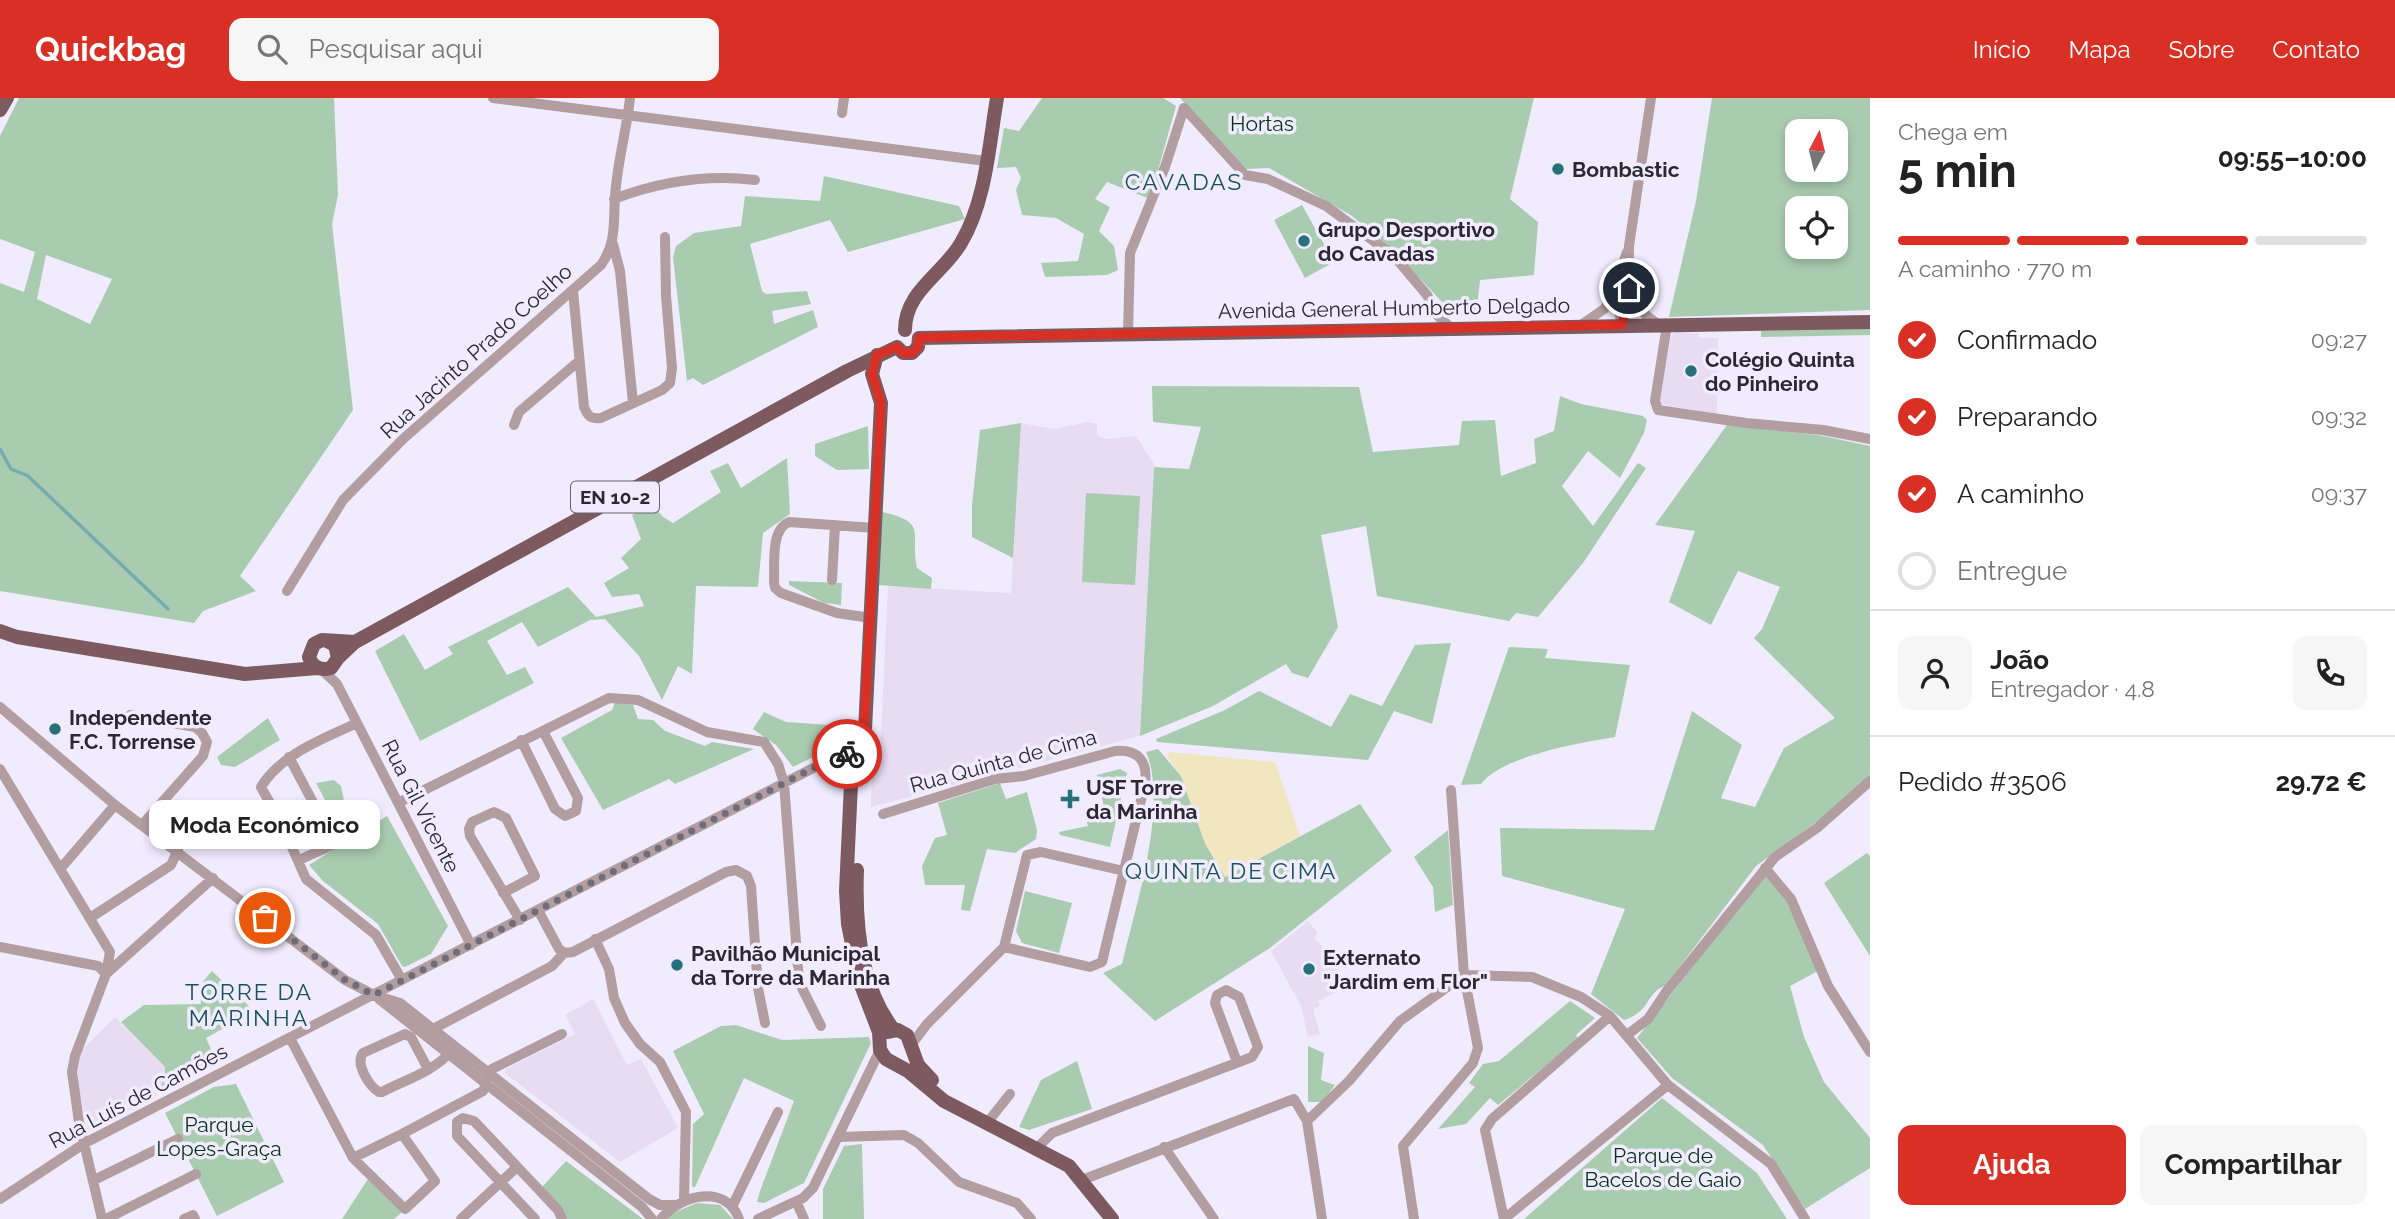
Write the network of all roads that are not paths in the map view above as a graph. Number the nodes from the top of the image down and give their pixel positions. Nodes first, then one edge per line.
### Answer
1 (7, 98) edge
2 (494, 98) edge
3 (630, 98) edge
4 (844, 98) edge
5 (997, 98) edge
6 (1651, 98) edge
7 (0, 110) edge
8 (842, 113) dead end
9 (628, 114) junction
10 (986, 162) junction
11 (755, 180) dead end
12 (614, 199) junction
13 (665, 237) dead end
14 (613, 244) junction
15 (1624, 289) junction
16 (572, 291) junction
17 (1870, 322) edge
18 (1622, 325) junction
19 (1664, 325) junction
20 (1579, 326) junction
21 (1451, 328) junction
22 (905, 330) junction
23 (1128, 334) junction
24 (919, 338) junction
25 (897, 347) junction
26 (877, 355) junction
27 (579, 361) junction
28 (633, 403) junction
29 (514, 425) dead end
30 (1870, 439) edge
31 (835, 525) junction
32 (875, 528) junction
33 (832, 580) dead end
34 (287, 591) dead end
35 (871, 618) junction
36 (0, 631) edge
37 (17, 637) junction
38 (327, 640) junction
39 (355, 642) junction
40 (0, 645) edge
41 (311, 648) junction
42 (337, 660) junction
43 (319, 668) junction
44 (289, 672) junction
45 (337, 684) junction
46 (0, 708) edge
47 (130, 715) dead end
48 (357, 723) junction
49 (543, 731) junction
50 (521, 740) junction
51 (860, 753) junction
52 (289, 757) junction
53 (0, 769) edge
54 (1870, 782) edge
55 (784, 783) junction
56 (1451, 790) dead end
57 (398, 803) junction
58 (115, 805) junction
59 (883, 814) dead end
60 (142, 825) junction
61 (178, 850) junction
62 (299, 860) junction
63 (61, 868) junction
64 (1765, 868) junction
65 (1124, 871) junction
66 (213, 878) junction
67 (503, 893) junction
68 (538, 910) junction
69 (90, 918) junction
70 (520, 920) junction
71 (595, 939) junction
72 (471, 944) junction
73 (0, 947) edge
74 (1004, 947) junction
75 (564, 953) junction
76 (106, 974) junction
77 (1464, 975) junction
78 (402, 980) junction
79 (374, 995) junction
80 (1610, 1016) junction
81 (765, 1023) dead end
82 (927, 1024) junction
83 (821, 1026) dead end
84 (433, 1029) junction
85 (896, 1030) junction
86 (562, 1034) dead end
87 (1627, 1035) junction
88 (290, 1038) junction
89 (911, 1046) junction
90 (880, 1047) junction
91 (452, 1050) junction
92 (1870, 1052) edge
93 (893, 1062) junction
94 (1237, 1062) junction
95 (428, 1069) junction
96 (488, 1079) junction
97 (865, 1083) junction
98 (1668, 1085) junction
99 (1010, 1094) dead end
100 (778, 1112) dead end
101 (973, 1115) junction
102 (1307, 1121) junction
103 (987, 1123) junction
104 (402, 1134) junction
105 (838, 1137) junction
106 (178, 1139) dead end
107 (85, 1143) junction
108 (1164, 1147) junction
109 (1037, 1148) junction
110 (353, 1158) junction
111 (517, 1167) junction
112 (196, 1174) dead end
113 (609, 1174) junction
114 (94, 1180) junction
115 (1083, 1180) junction
116 (500, 1182) junction
117 (0, 1199) edge
118 (796, 1202) junction
119 (679, 1203) junction
120 (735, 1212) edge
121 (761, 1217) edge
122 (104, 1219) edge
123 (184, 1219) edge
124 (195, 1219) edge
125 (461, 1219) edge
126 (535, 1219) edge
127 (562, 1219) edge
128 (652, 1219) edge
129 (661, 1219) edge
130 (804, 1219) edge
131 (1031, 1219) edge
132 (1112, 1219) edge
133 (1214, 1219) edge
134 (1322, 1219) edge
135 (1413, 1219) edge
136 (1504, 1219) edge
137 (1805, 1219) edge

1 - 7 main road
2 - 9 street
3 - 9 street
4 - 8 street
5 - 10 main road
6 - 15 street
9 - 10 street
9 - 12 street
10 - 22 main road
11 - 12 street
12 - 14 street
13 - 28 street
14 - 16 street, Rua Jacinto Prado Coelho
14 - 28 street
15 - 18 street
15 - 19 street
15 - 20 street
16 - 27 street
16 - 34 street, Rua Jacinto Prado Coelho
17 - 19 main road, Avenida General Humberto Delgado / EN 10-2
18 - 19 main road, Avenida General Humberto Delgado / EN 10-2
18 - 20 main road, Avenida General Humberto Delgado / EN 10-2
19 - 30 street
20 - 21 main road, Avenida General Humberto Delgado / EN 10-2
21 - 23 main road, Avenida General Humberto Delgado / EN 10-2
21 - 23 street
22 - 24 main road
22 - 25 main road
23 - 24 main road, Avenida General Humberto Delgado / EN 10-2
24 - 25 main road, Avenida General Humberto Delgado / EN 10-2
25 - 26 main road, EN 10-2
26 - 32 main road
26 - 39 main road, EN 10-2
27 - 28 street
27 - 29 street
31 - 32 street
31 - 33 street
31 - 35 street
32 - 35 main road
35 - 51 main road
36 - 37 main road
37 - 40 main road
37 - 44 main road, EN 10-2
38 - 39 main road
38 - 41 main road
38 - 42 main road
39 - 42 main road, EN 10-2
41 - 43 main road
41 - 44 main road
42 - 43 main road, EN 10-2
42 - 45 street, Rua Gil Vicente
43 - 44 main road, EN 10-2
43 - 45 street, Rua Gil Vicente
45 - 48 street, Rua Gil Vicente
46 - 58 street
47 - 60 street
48 - 52 street
48 - 57 street, Rua Gil Vicente
49 - 50 street
49 - 50 street
49 - 55 street
50 - 57 street
51 - 55 street, Rua Luís de Camões
51 - 85 main road
51 - 90 main road
52 - 62 street
52 - 62 street
53 - 63 street
54 - 64 street
55 - 68 street, Rua Luís de Camões
55 - 83 street
56 - 77 street
57 - 72 street, Rua Gil Vicente
58 - 60 street
58 - 63 street
59 - 65 street, Rua Quinta de Cima
60 - 61 street
61 - 66 street
61 - 69 street
62 - 78 street
63 - 69 street
64 - 87 street
64 - 92 street
65 - 74 street
65 - 74 street
66 - 76 street
66 - 79 street
67 - 67 street
67 - 70 street
68 - 70 street, Rua Luís de Camões
68 - 75 street
69 - 76 street
70 - 72 street, Rua Luís de Camões
71 - 75 street
71 - 81 street
71 - 119 street
72 - 78 street, Rua Luís de Camões
73 - 76 street
74 - 82 street
75 - 84 street
76 - 107 street
77 - 80 street
77 - 102 street
77 - 135 street
78 - 79 street, Rua Luís de Camões
79 - 84 street
79 - 88 street, Rua Luís de Camões
79 - 91 street
80 - 87 street
80 - 136 street
82 - 85 street
82 - 89 street
84 - 91 street
85 - 89 main road
85 - 90 main road
86 - 96 street
87 - 98 street
88 - 107 street, Rua Luís de Camões
88 - 110 street
89 - 93 main road
89 - 101 main road
90 - 93 main road
90 - 97 street
91 - 95 street
91 - 96 street
93 - 97 street
93 - 101 main road
94 - 94 street
94 - 109 street
95 - 95 street
96 - 104 street
96 - 113 street
97 - 105 street
98 - 136 street
98 - 137 street
99 - 103 street
100 - 120 street
101 - 103 main road
102 - 108 street
102 - 134 street
103 - 109 main road
104 - 110 street
104 - 110 street
105 - 118 street
105 - 131 street
106 - 114 street
107 - 114 street
107 - 117 street, Rua Luís de Camões
108 - 115 street
108 - 133 street
109 - 115 main road
111 - 116 street
111 - 116 street
111 - 127 street
112 - 122 street
113 - 119 street
113 - 128 street
114 - 122 street
115 - 132 main road
116 - 125 street
116 - 126 street
118 - 121 street
118 - 130 street
119 - 120 street
119 - 129 street
120 - 121 street
123 - 124 street

